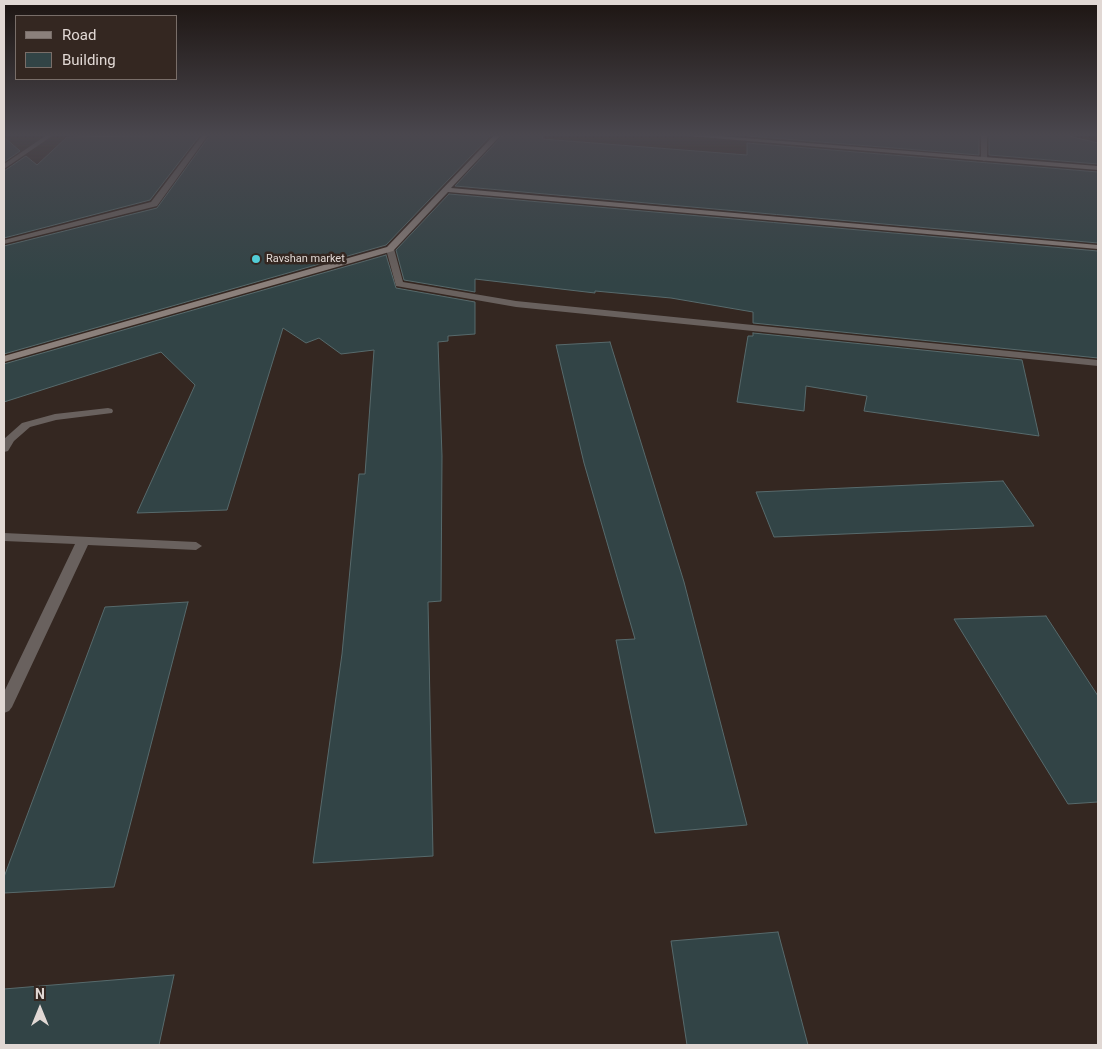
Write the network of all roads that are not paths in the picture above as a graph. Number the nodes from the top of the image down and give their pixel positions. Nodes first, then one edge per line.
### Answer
1 (170, 183) edge
2 (453, 183) edge
3 (446, 190) junction
4 (4, 242) edge
5 (1098, 247) edge
6 (390, 249) junction
7 (4, 358) edge
8 (1098, 363) edge
9 (108, 411) dead end
10 (4, 449) edge
11 (4, 537) edge
12 (83, 541) junction
13 (196, 546) dead end
14 (4, 708) edge

1 - 4 street
2 - 3 street
3 - 5 street
3 - 6 street
6 - 7 street
6 - 8 street
9 - 10 street
11 - 12 street
12 - 13 street
12 - 14 street

